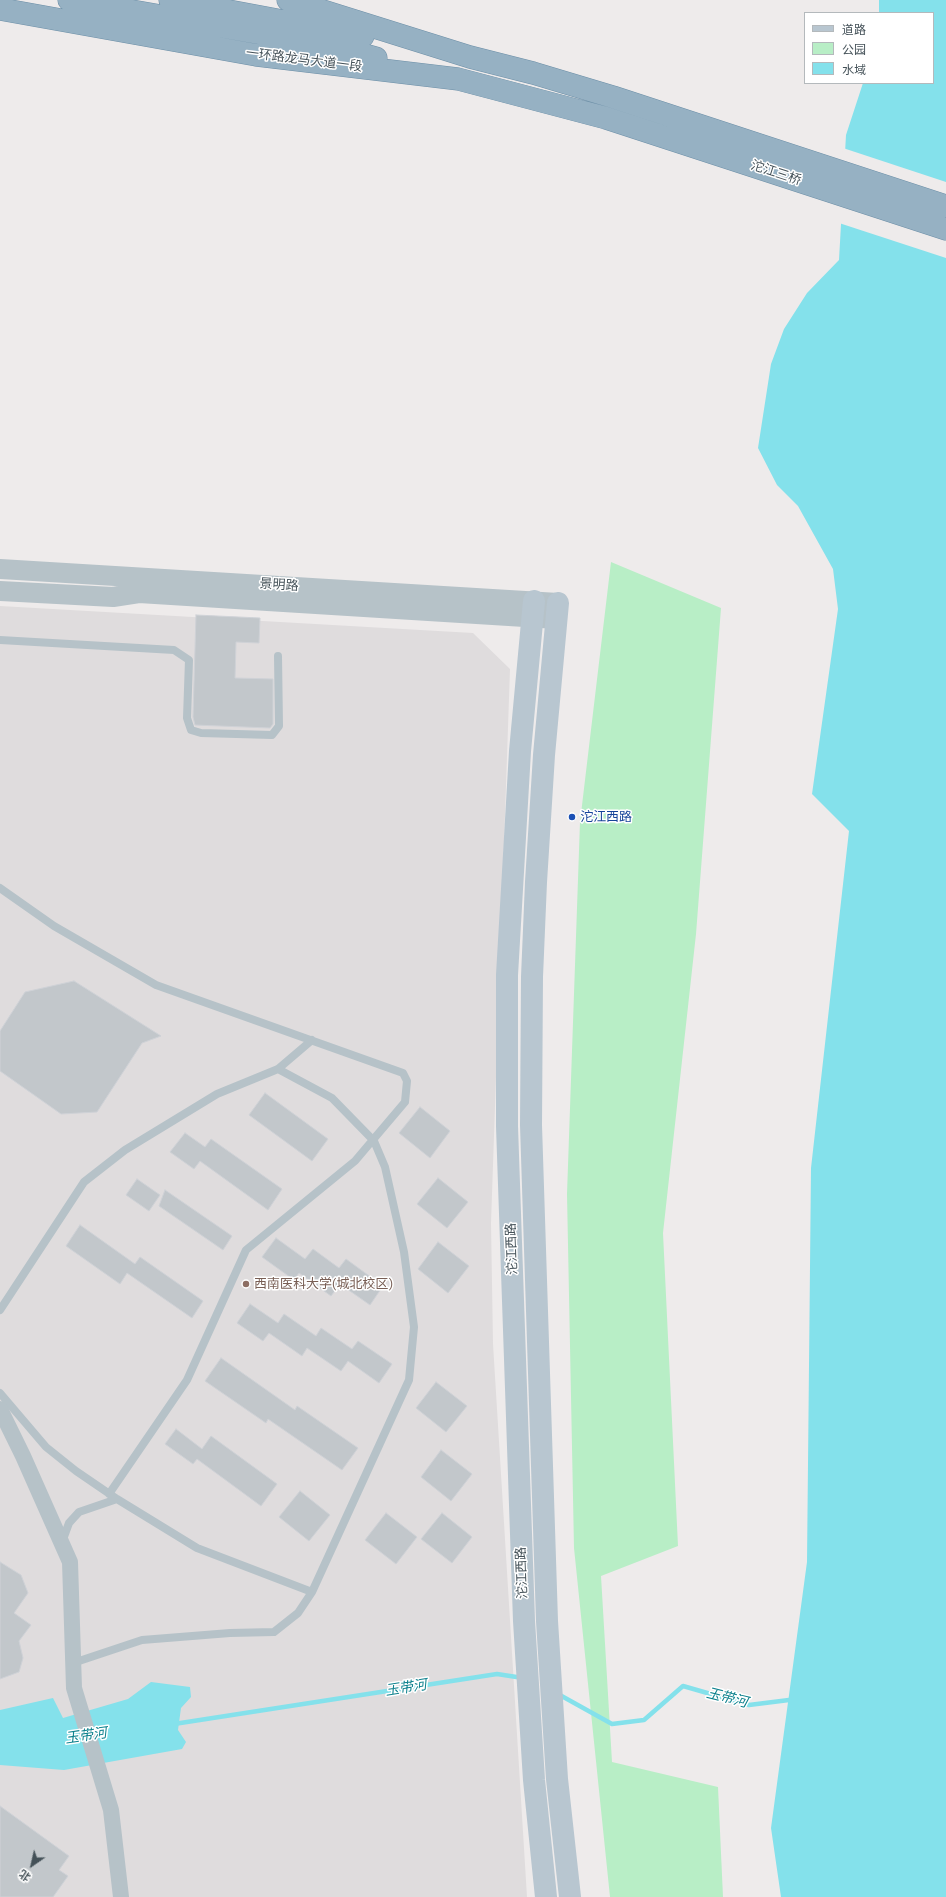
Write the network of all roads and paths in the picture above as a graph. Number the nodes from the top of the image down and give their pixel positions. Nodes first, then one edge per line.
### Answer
1 (69, 0) edge
2 (170, 0) edge
3 (288, 0) edge
4 (0, 10) edge
5 (470, 57) junction
6 (458, 79) junction
7 (606, 118) joint
8 (946, 206) edge
9 (946, 229) edge
10 (0, 569) edge
11 (0, 591) edge
12 (533, 609) junction
13 (558, 611) joint
14 (0, 640) edge
15 (278, 656) dead end
16 (0, 888) edge
17 (312, 1040) junction
18 (278, 1069) junction
19 (374, 1141) junction
20 (0, 1310) edge
21 (0, 1393) edge
22 (0, 1409) edge
23 (109, 1494) junction
24 (117, 1499) junction
25 (62, 1543) junction
26 (312, 1592) junction
27 (73, 1663) junction
28 (121, 1897) edge
29 (546, 1897) edge
30 (570, 1897) edge

1 - 6 highway
2 - 5 highway
3 - 5 highway
4 - 6 highway, 一环路龙马大道一段
5 - 8 highway, 沱江三桥
6 - 7 highway, 一环路龙马大道一段
7 - 9 highway, 沱江三桥
10 - 12 street, 景明路
11 - 12 street, 景明路
12 - 13 street, 景明路
12 - 29 main road, 沱江西路
13 - 30 main road, 沱江西路
14 - 15 lane
16 - 17 lane
17 - 18 lane
17 - 19 lane
18 - 19 lane
18 - 20 lane
19 - 23 lane
19 - 26 lane
21 - 23 lane
22 - 25 street
23 - 24 lane
24 - 25 lane
24 - 26 lane
25 - 27 street
26 - 27 lane
27 - 28 street

